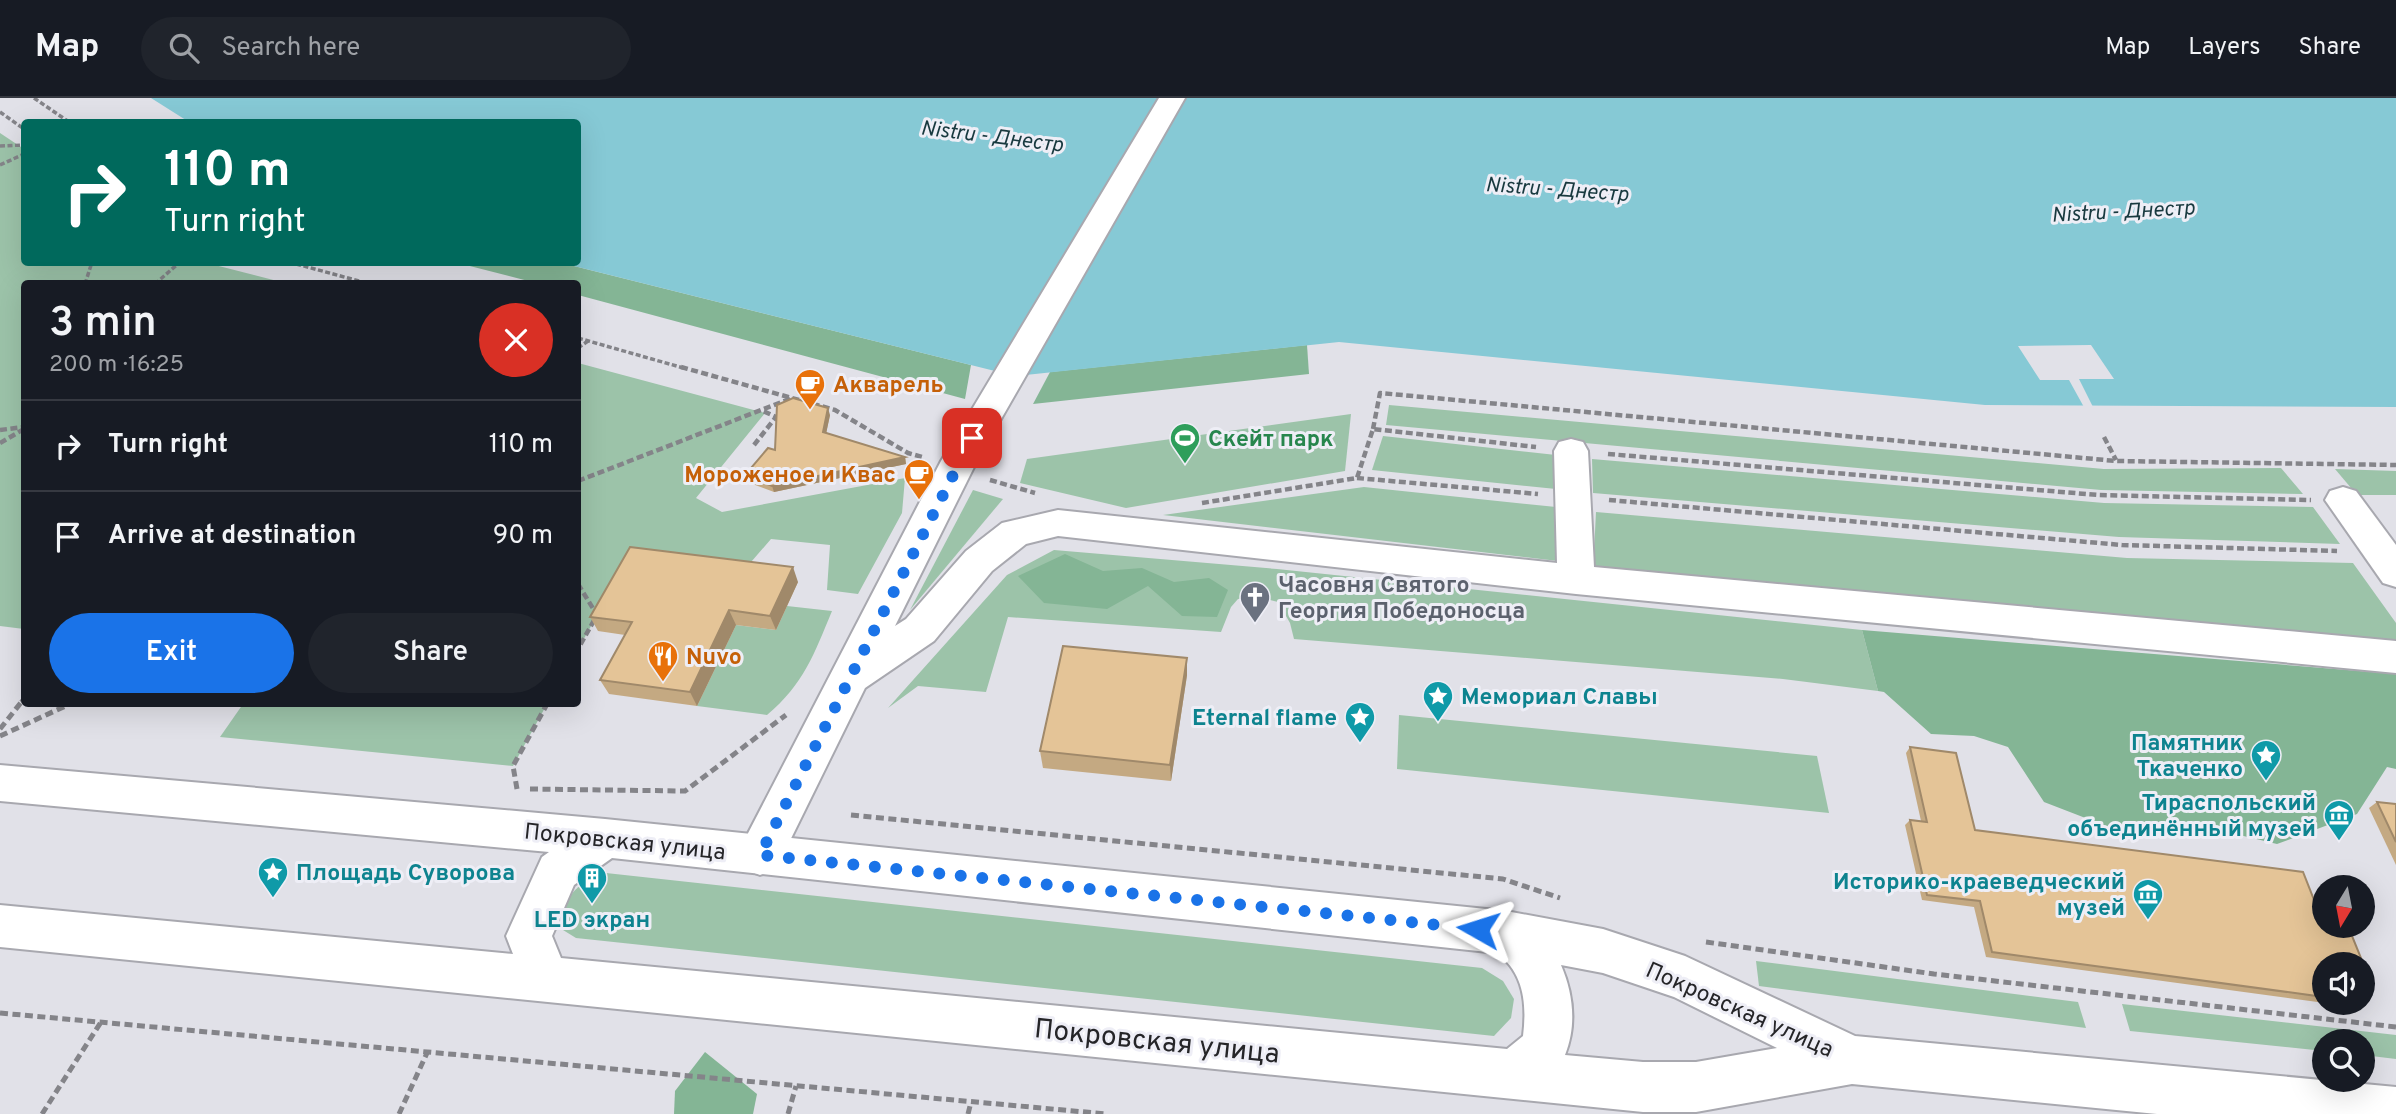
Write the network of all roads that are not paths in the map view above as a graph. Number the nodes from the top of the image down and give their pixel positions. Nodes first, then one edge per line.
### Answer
1 (1172, 98) edge
2 (1571, 451) road end
3 (2343, 500) road end
4 (2388, 563) edge
5 (1576, 580) junction
6 (2396, 657) edge
7 (850, 677) junction
8 (0, 783) edge
9 (605, 838) junction
10 (760, 855) junction
11 (0, 926) edge
12 (1506, 932) junction
13 (546, 978) junction
14 (1852, 1060) junction
15 (1507, 1075) junction
16 (1644, 1101) edge
17 (2396, 1112) edge

1 - 7 main road
2 - 5 main road
3 - 4 main road
5 - 6 main road
5 - 7 main road
7 - 10 main road
8 - 9 main road, Покровская улица
9 - 10 main road, Покровская улица
9 - 13 main road
10 - 12 main road, Покровская улица
11 - 13 main road, Покровская улица
12 - 14 main road, Покровская улица
12 - 15 main road
13 - 15 main road, Покровская улица
14 - 16 main road, Покровская улица
14 - 17 main road, Покровская улица
15 - 16 main road, Покровская улица

